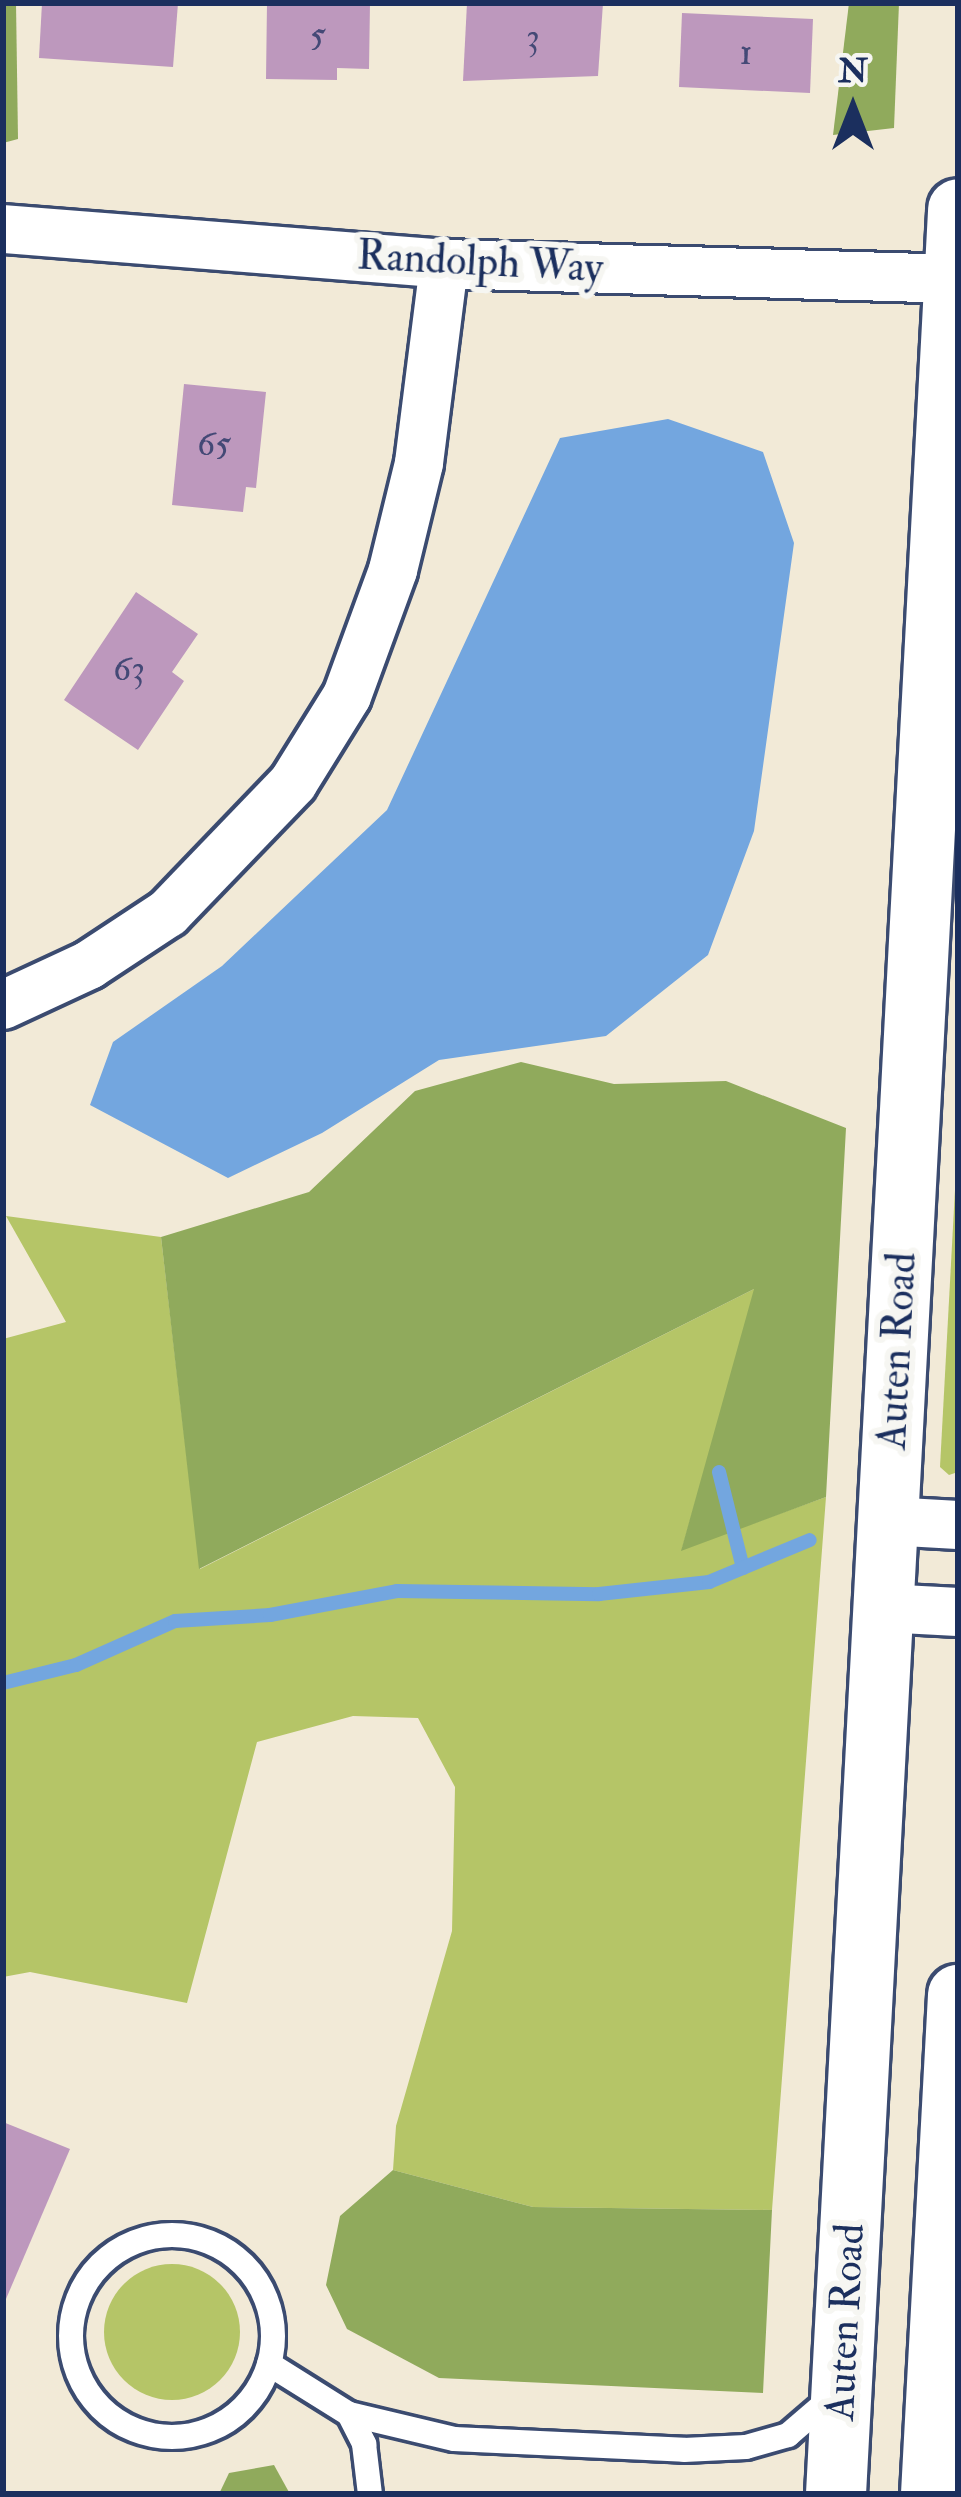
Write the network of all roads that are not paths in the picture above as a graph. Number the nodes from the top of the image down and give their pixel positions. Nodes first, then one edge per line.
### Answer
1 (958, 209) edge
2 (3, 229) edge
3 (444, 264) junction
4 (956, 279) edge
5 (3, 1005) edge
6 (888, 1521) junction
7 (958, 1525) edge
8 (883, 1607) junction
9 (958, 1612) edge
10 (958, 1995) edge
11 (268, 2364) junction
12 (842, 2389) junction
13 (349, 2414) junction
14 (370, 2494) edge
15 (836, 2494) edge
16 (932, 2494) edge

1 - 4 street, Auten Road
2 - 3 street, Randolph Way
3 - 4 street, Randolph Way
3 - 5 street
4 - 6 street, Auten Road
6 - 7 street
6 - 8 street, Auten Road
8 - 9 street
8 - 12 street, Auten Road
10 - 16 street
11 - 11 lane
11 - 13 lane
12 - 13 lane
12 - 15 street, Auten Road
13 - 14 lane

